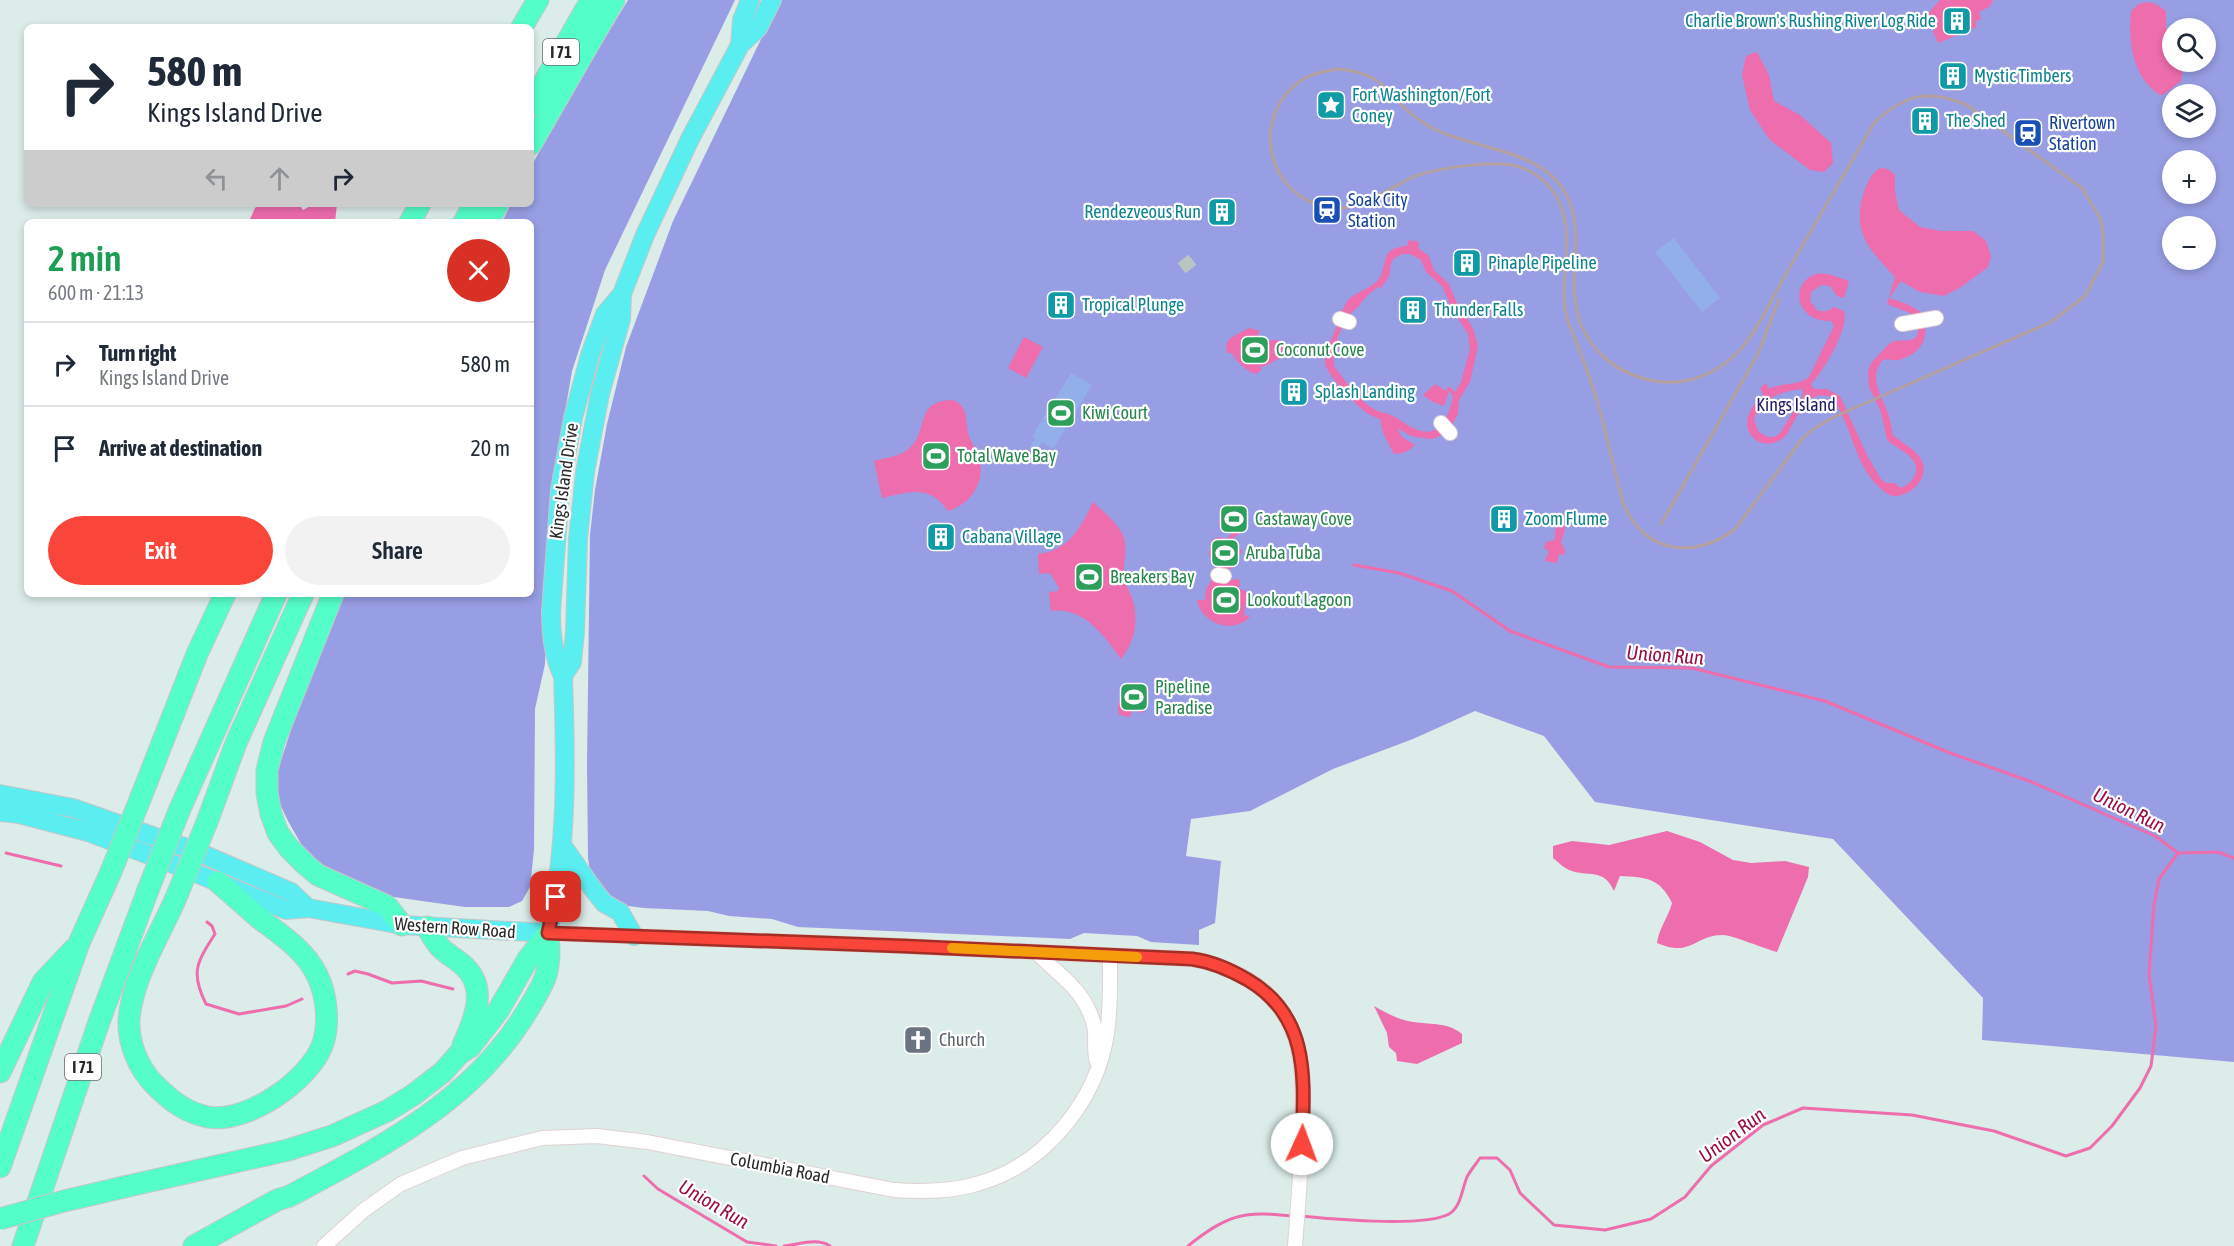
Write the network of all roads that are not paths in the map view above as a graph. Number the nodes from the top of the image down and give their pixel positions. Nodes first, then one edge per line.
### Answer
1 (538, 0) edge
2 (591, 0) edge
3 (614, 0) edge
4 (750, 0) edge
5 (772, 0) edge
6 (524, 24) edge
7 (740, 45) junction
8 (534, 100) edge
9 (534, 139) edge
10 (1936, 318) dead end
11 (1902, 324) dead end
12 (224, 597) edge
13 (275, 597) edge
14 (302, 597) edge
15 (332, 597) edge
16 (0, 794) edge
17 (0, 813) edge
18 (562, 845) junction
19 (218, 882) junction
20 (308, 908) junction
21 (402, 925) junction
22 (427, 927) junction
23 (548, 933) junction
24 (634, 936) junction
25 (79, 943) junction
26 (1036, 952) junction
27 (1110, 955) junction
28 (459, 1054) junction
29 (1099, 1066) junction
30 (0, 1072) edge
31 (0, 1167) edge
32 (0, 1219) edge
33 (23, 1246) edge
34 (194, 1246) edge
35 (324, 1246) edge
36 (1295, 1246) edge

1 - 6 highway, I 71
2 - 8 highway, I 71
3 - 9 highway
4 - 7 main road, Kings Island Drive
5 - 7 main road, Kings Island Drive
7 - 18 main road, Kings Island Drive
10 - 11 street
12 - 25 highway, I 71, bridge
13 - 33 highway, I 71, bridge
14 - 19 highway, bridge
15 - 21 highway
16 - 20 main road, Western Row Road
17 - 19 main road, Western Row Road
18 - 23 main road, Kings Island Drive
18 - 24 main road
19 - 20 main road, Western Row Road
20 - 21 main road, Western Row Road
21 - 22 main road, Western Row Road
22 - 23 main road, Western Row Road
22 - 28 highway
23 - 24 street, Western Row Road
23 - 28 highway
23 - 34 highway
24 - 26 street, Western Row Road
25 - 30 highway
25 - 31 highway, I 71
26 - 27 street, Western Row Road
26 - 29 street
27 - 29 street, Columbia Road
27 - 36 street, Western Row Road
28 - 32 highway, bridge
29 - 35 street, Columbia Road

